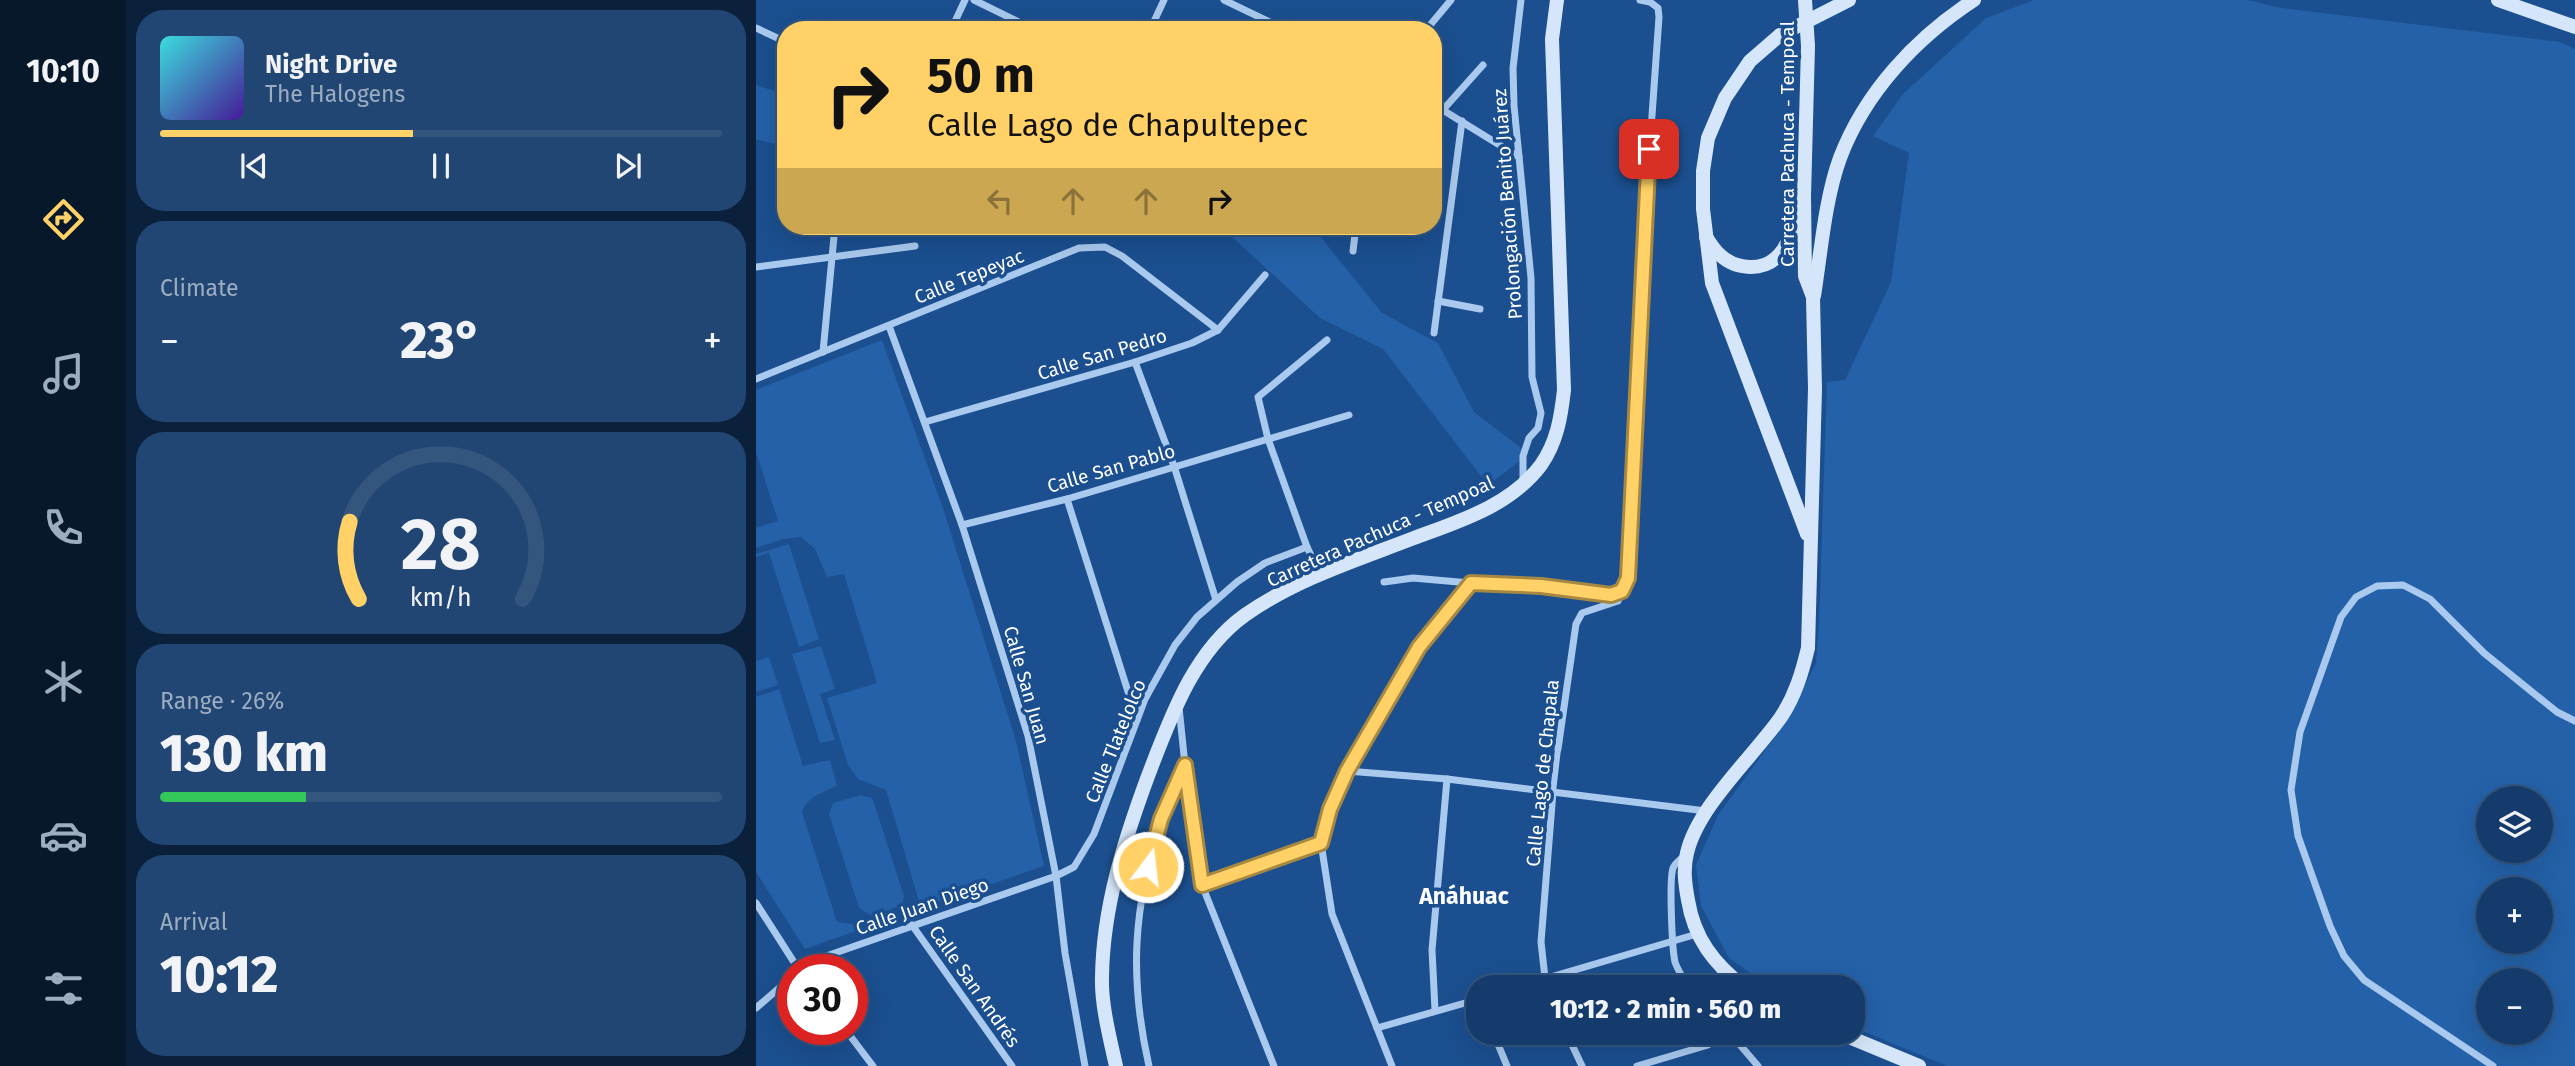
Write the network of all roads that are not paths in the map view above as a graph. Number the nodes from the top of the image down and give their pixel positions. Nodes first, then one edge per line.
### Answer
1 (965, 0) edge
2 (974, 0) edge
3 (1164, 0) edge
4 (1224, 0) edge
5 (1451, 0) edge
6 (1521, 0) edge
7 (1557, 0) edge
8 (1640, 0) edge
9 (1805, 0) edge
10 (1849, 0) edge
11 (1974, 0) edge
12 (2498, 0) edge
13 (955, 21) edge
14 (1017, 21) edge
15 (1154, 21) edge
16 (1267, 21) edge
17 (1434, 21) edge
18 (2575, 27) edge
19 (756, 28) edge
20 (777, 38) edge
21 (1483, 65) dead end
22 (1443, 110) joint
23 (1462, 121) junction
24 (1519, 157) junction
25 (1804, 196) junction
26 (834, 235) edge
27 (1355, 235) edge
28 (1705, 236) junction
29 (915, 246) dead end
30 (1353, 251) dead end
31 (832, 258) junction
32 (756, 267) edge
33 (1265, 275) dead end
34 (1813, 297) junction
35 (1438, 301) junction
36 (1480, 309) dead end
37 (889, 326) junction
38 (1218, 330) junction
39 (1434, 333) dead end
40 (1327, 340) dead end
41 (823, 352) junction
42 (1135, 362) junction
43 (756, 379) edge
44 (1349, 415) dead end
45 (925, 422) junction
46 (1268, 439) junction
47 (1174, 466) junction
48 (1523, 484) junction
49 (1067, 499) junction
50 (962, 525) junction
51 (1810, 544) junction
52 (1307, 547) junction
53 (1320, 574) junction
54 (1384, 582) dead end
55 (1471, 583) junction
56 (1622, 591) junction
57 (1216, 600) junction
58 (1179, 699) junction
59 (1137, 720) junction
60 (2575, 721) edge
61 (1558, 749) joint
62 (1185, 765) junction
63 (1347, 771) junction
64 (1447, 779) junction
65 (1553, 792) junction
66 (1707, 811) junction
67 (1321, 843) junction
68 (1687, 853) junction
69 (1056, 876) junction
70 (1202, 885) junction
71 (756, 904) edge
72 (912, 925) junction
73 (1697, 934) junction
74 (1671, 941) junction
75 (789, 954) edge
76 (831, 954) edge
77 (1545, 975) edge
78 (1555, 975) edge
79 (1681, 975) edge
80 (1729, 975) edge
81 (777, 990) edge
82 (1466, 1002) edge
83 (756, 1008) edge
84 (1435, 1010) junction
85 (1377, 1028) junction
86 (1865, 1044) edge
87 (857, 1045) edge
88 (1498, 1045) edge
89 (1572, 1045) edge
90 (1708, 1045) edge
91 (1740, 1045) edge
92 (873, 1066) edge
93 (1012, 1066) edge
94 (1085, 1066) edge
95 (1116, 1066) edge
96 (1149, 1066) edge
97 (1275, 1066) edge
98 (1392, 1066) edge
99 (1507, 1066) edge
100 (1582, 1066) edge
101 (1637, 1066) edge
102 (1758, 1066) edge
103 (1919, 1066) edge
104 (2493, 1066) edge

1 - 13 street
2 - 14 street
3 - 15 street
4 - 16 street
5 - 17 street
6 - 24 street, Prolongación Benito Juárez
7 - 48 main road, Carretera Pachuca - Tempoal
8 - 56 street
9 - 25 main road, Carretera Pachuca - Tempoal
10 - 28 main road, bridge
11 - 34 main road
12 - 18 main road
19 - 20 street
21 - 22 street
22 - 23 street
23 - 24 street
23 - 35 street
24 - 48 street, Prolongación Benito Juárez
25 - 28 main road
25 - 34 main road, Carretera Pachuca - Tempoal
26 - 31 street
27 - 30 street
28 - 51 main road
29 - 31 street
31 - 32 street
31 - 41 street
33 - 38 street, Calle San Pedro
34 - 51 main road, Carretera Pachuca - Tempoal
35 - 36 street
35 - 39 street
37 - 38 street, Calle Tepeyac
37 - 41 street, Calle Tepeyac
37 - 45 street, Calle San Juan
38 - 42 street, Calle San Pedro
40 - 46 street
41 - 43 street, Calle Tepeyac
42 - 45 street, Calle San Pedro
42 - 47 street
44 - 46 street, Calle San Pablo
45 - 50 street, Calle San Juan
46 - 47 street, Calle San Pablo
46 - 52 street
47 - 49 street, Calle San Pablo
47 - 57 street
48 - 53 main road, Carretera Pachuca - Tempoal
49 - 50 street, Calle San Pablo
49 - 59 street
50 - 69 street, Calle San Juan
51 - 66 main road, Carretera Pachuca - Tempoal
52 - 53 street
52 - 57 street, Calle Tlatelolco
53 - 58 main road, Carretera Pachuca - Tempoal
54 - 55 street
55 - 56 street
55 - 63 street
56 - 61 street, Calle Lago de Chapala
57 - 59 street, Calle Tlatelolco
58 - 62 street
58 - 95 main road, Carretera Pachuca - Tempoal
59 - 69 street, Calle Tlatelolco
60 - 104 street
61 - 65 street, Calle Lago de Chapala
62 - 70 street
62 - 96 street
63 - 64 street
63 - 67 street
64 - 65 street
64 - 84 street
65 - 66 street
65 - 77 street, Calle Lago de Chapala
66 - 68 main road, Carretera Pachuca - Tempoal
67 - 70 street
67 - 85 street
68 - 73 main road, Carretera Pachuca - Tempoal
68 - 74 street
69 - 72 street, Calle Juan Diego
69 - 94 street, Calle San Juan
70 - 97 street
71 - 75 street
72 - 76 street, Calle Juan Diego
72 - 93 street, Calle San Andrés
73 - 74 street
73 - 80 main road, Carretera Pachuca - Tempoal
74 - 78 street
74 - 79 street
81 - 83 street
82 - 84 street
84 - 85 street
85 - 98 street
86 - 103 main road
87 - 92 street
88 - 99 street
89 - 100 street
90 - 101 street
91 - 102 street

